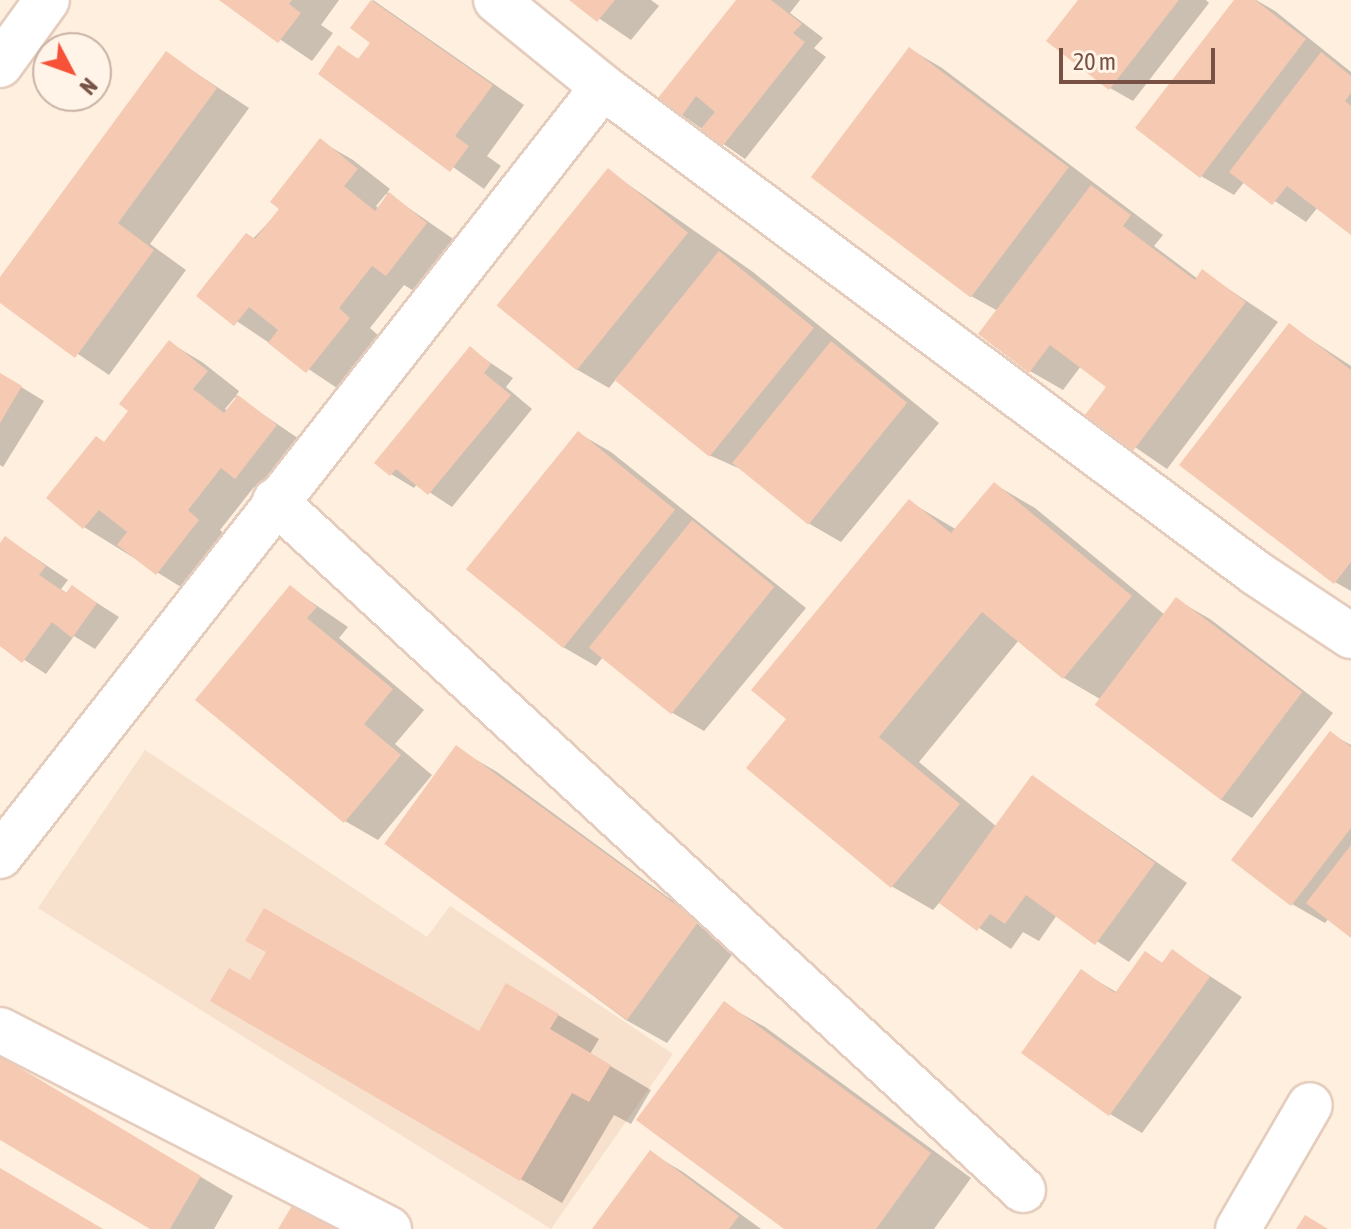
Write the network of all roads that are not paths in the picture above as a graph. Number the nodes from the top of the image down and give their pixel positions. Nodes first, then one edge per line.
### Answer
1 (47, 0) edge
2 (496, 0) edge
3 (0, 65) edge
4 (603, 87) junction
5 (275, 501) junction
6 (1351, 636) edge
7 (0, 856) edge
8 (0, 1030) edge
9 (1310, 1105) dead end
10 (1023, 1190) dead end
11 (389, 1229) edge
12 (1238, 1229) edge

1 - 3 street
2 - 4 street
4 - 5 street
4 - 6 street
5 - 7 street
5 - 10 street
8 - 11 street
9 - 12 street

